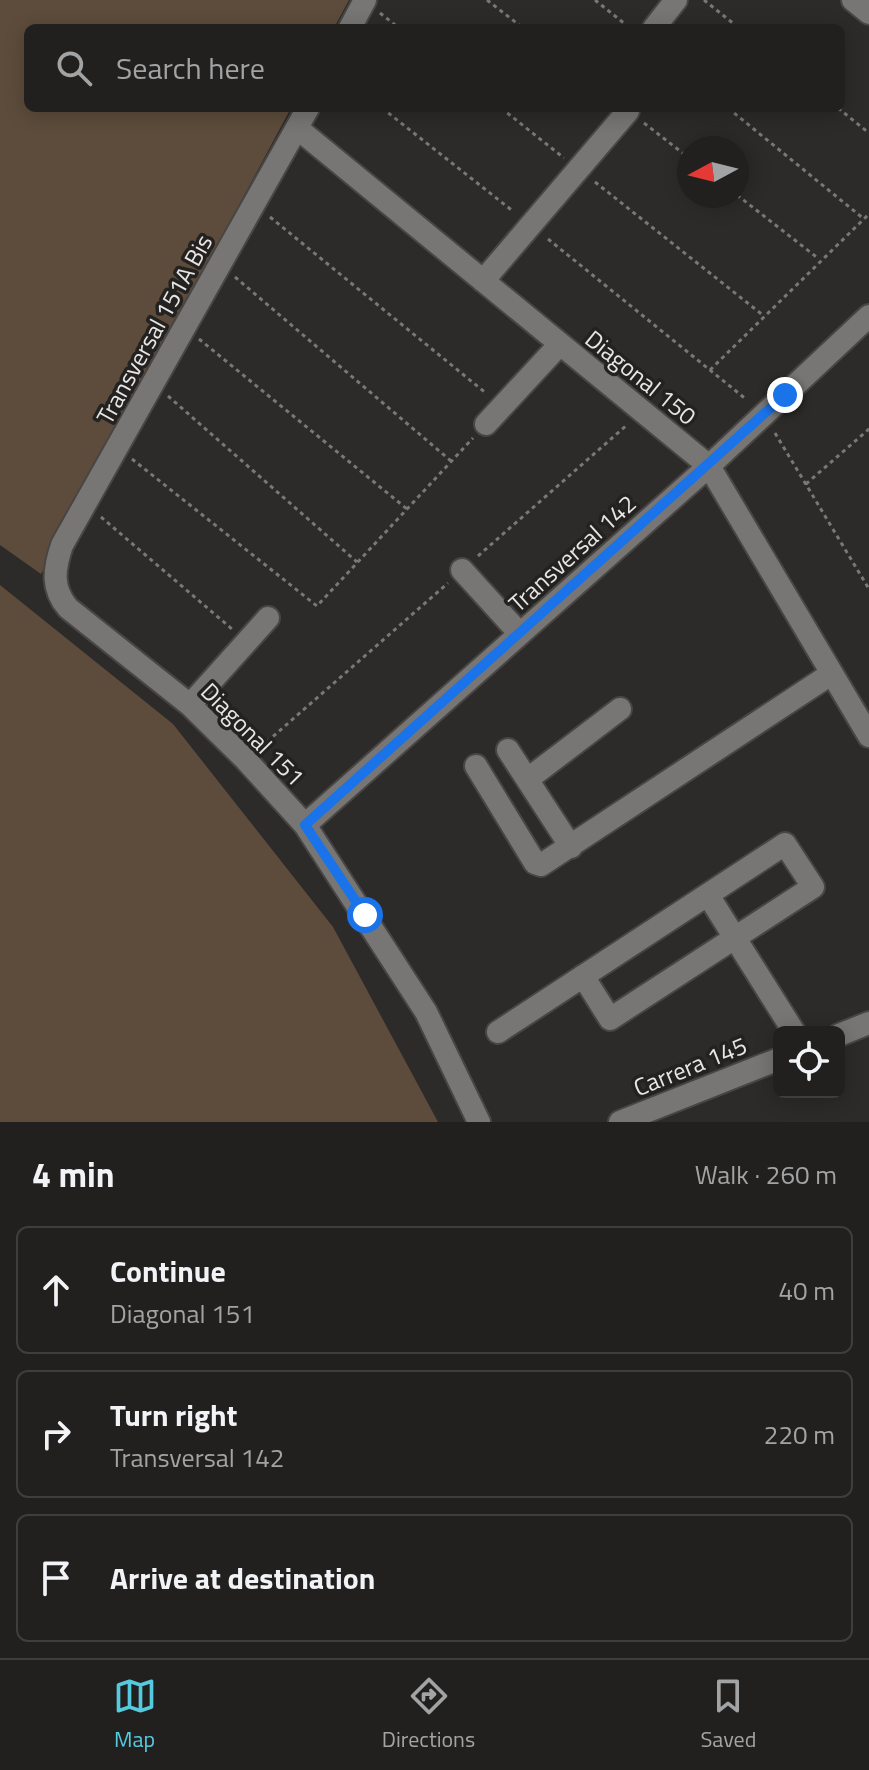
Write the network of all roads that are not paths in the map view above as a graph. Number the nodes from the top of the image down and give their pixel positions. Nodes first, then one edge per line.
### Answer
1 (365, 0) edge
2 (676, 0) edge
3 (853, 0) edge
4 (869, 13) edge
5 (352, 24) edge
6 (657, 24) edge
7 (627, 112) edge
8 (302, 118) edge
9 (483, 281) junction
10 (869, 316) edge
11 (560, 344) junction
12 (486, 424) road end
13 (709, 466) junction
14 (462, 570) road end
15 (55, 580) joint
16 (268, 618) dead end
17 (520, 634) junction
18 (831, 674) junction
19 (860, 702) edge
20 (190, 705) junction
21 (620, 709) dead end
22 (869, 736) edge
23 (508, 750) dead end
24 (476, 766) dead end
25 (528, 779) junction
26 (305, 825) junction
27 (571, 847) junction
28 (708, 895) junction
29 (735, 938) junction
30 (583, 976) junction
31 (869, 1023) edge
32 (790, 1026) edge
33 (498, 1032) dead end
34 (845, 1033) edge
35 (773, 1061) edge
36 (479, 1122) edge
37 (620, 1122) edge

1 - 5 street
2 - 6 street
3 - 4 street
7 - 9 street
8 - 9 street, Diagonal 150
8 - 15 street, Transversal 151A Bis
9 - 11 street, Diagonal 150
10 - 13 street, Transversal 142
11 - 12 street
11 - 13 street, Diagonal 150
13 - 17 street, Transversal 142
13 - 18 street, Diagonal 150
14 - 17 street
15 - 20 street, Diagonal 151
16 - 20 street
17 - 26 street, Transversal 142
18 - 19 street, Diagonal 150
18 - 27 street
19 - 22 street, Diagonal 150
20 - 26 street, Diagonal 151
21 - 25 street
23 - 25 street
24 - 27 street
25 - 27 street
26 - 36 street, Diagonal 151
28 - 29 street
28 - 29 street
28 - 30 street
29 - 30 street
29 - 32 street
30 - 33 street
31 - 34 street
35 - 37 street, Carrera 145

